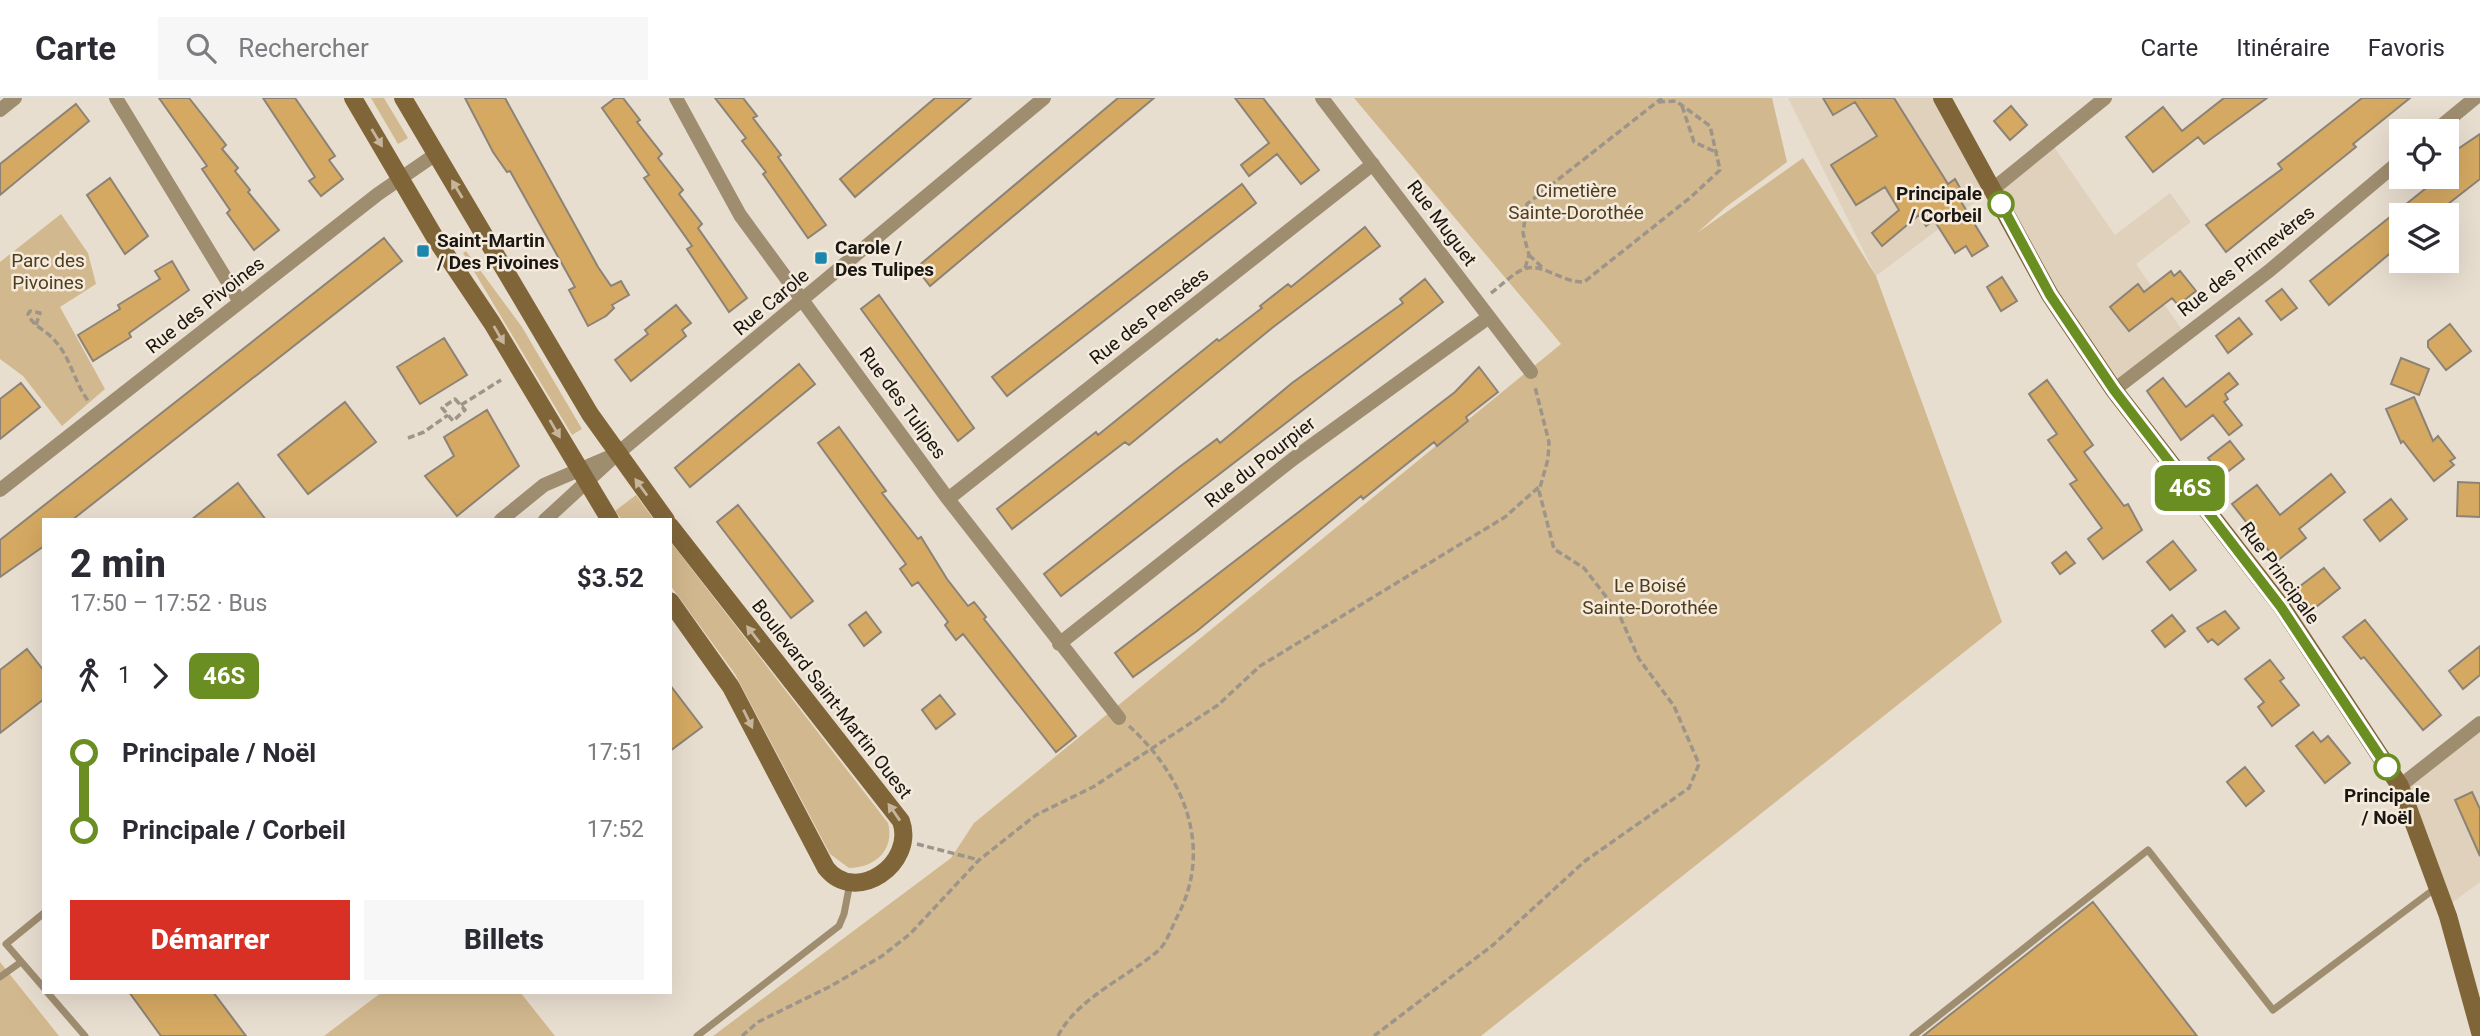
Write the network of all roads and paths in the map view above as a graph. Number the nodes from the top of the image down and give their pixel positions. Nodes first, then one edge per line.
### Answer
1 (15, 98) edge
2 (116, 98) edge
3 (353, 98) edge
4 (403, 98) edge
5 (676, 98) edge
6 (1044, 98) edge
7 (1322, 98) edge
8 (1942, 98) edge
9 (2105, 98) edge
10 (2475, 98) edge
11 (1660, 100) edge
12 (1682, 105) junction
13 (0, 110) edge
14 (2450, 119) edge
15 (1718, 153) junction
16 (436, 154) junction
17 (1373, 164) junction
18 (2389, 170) edge
19 (401, 178) junction
20 (1993, 189) junction
21 (1529, 255) junction
22 (1525, 268) junction
23 (1543, 268) junction
24 (804, 299) junction
25 (240, 302) junction
26 (1478, 303) junction
27 (1489, 317) junction
28 (36, 325) junction
29 (1531, 372) joint
30 (500, 380) dead end
31 (2114, 390) junction
32 (90, 404) dead end
33 (460, 405) junction
34 (448, 415) junction
35 (408, 438) dead end
36 (618, 453) junction
37 (583, 477) junction
38 (1541, 486) junction
39 (0, 490) edge
40 (948, 499) junction
41 (503, 518) edge
42 (547, 518) edge
43 (609, 518) edge
44 (665, 518) edge
45 (672, 529) edge
46 (672, 604) edge
47 (1059, 644) junction
48 (1119, 718) joint
49 (2480, 723) edge
50 (1153, 747) junction
51 (2400, 786) junction
52 (903, 841) junction
53 (979, 860) junction
54 (850, 883) junction
55 (2437, 887) junction
56 (42, 914) edge
57 (3, 945) edge
58 (21, 962) junction
59 (0, 977) edge
60 (42, 986) edge
61 (49, 994) edge
62 (79, 1029) junction
63 (2480, 1031) edge
64 (70, 1036) edge
65 (85, 1036) edge
66 (697, 1036) edge
67 (741, 1036) edge
68 (1058, 1036) edge
69 (1374, 1036) edge
70 (1913, 1036) edge

1 - 13 street
2 - 25 street
3 -> 19 street
4 - 16 street
5 - 24 street, Rue des Tulipes
6 - 24 street, Rue Carole
7 - 17 street, Rue Muguet
8 - 20 street, Rue Principale
9 - 20 street
10 - 14 street
11 - 12 path
11 - 21 path
12 - 15 path
12 - 15 path
15 - 23 path
16 - 19 street, Rue des Pivoines
36 -> 16 street
17 - 26 street, Rue Muguet
17 - 40 street, Rue des Pensées
18 - 31 street, Rue des Primevères
19 - 25 street, Rue des Pivoines
19 -> 37 street
20 - 31 street, Rue Principale
21 - 22 path
21 - 23 path
22 - 23 path
22 - 26 path
24 - 36 street, Rue Carole
24 - 40 street, Rue des Tulipes
25 - 39 street, Rue des Pivoines
26 - 27 street, Rue Muguet
27 - 29 street, Rue Muguet
27 - 47 street, Rue du Pourpier
28 - 28 path
28 - 32 path
29 - 38 path
30 - 33 path
31 - 51 street, Rue Principale
33 - 34 path
33 - 34 path
34 - 35 path
36 - 37 street, Rue Carole
44 -> 36 street
37 - 41 street, Rue Carole
37 - 42 street
37 - 43 street
38 - 50 path
38 - 69 path
40 - 47 street, Rue des Tulipes
52 -> 45 street, Boulevard Saint-Martin Ouest
46 -> 54 street
47 - 48 street, Rue des Tulipes
48 - 50 path
49 - 51 street
50 - 53 path
50 - 68 path
51 - 55 street, Rue Principale
52 - 53 path
52 - 54 street
53 - 67 path
54 - 66 lane
55 - 63 street, Rue Principale
55 - 70 lane
56 - 57 lane
57 - 58 lane
58 - 59 lane
58 - 60 lane
61 - 62 lane
62 - 64 lane
62 - 65 lane

